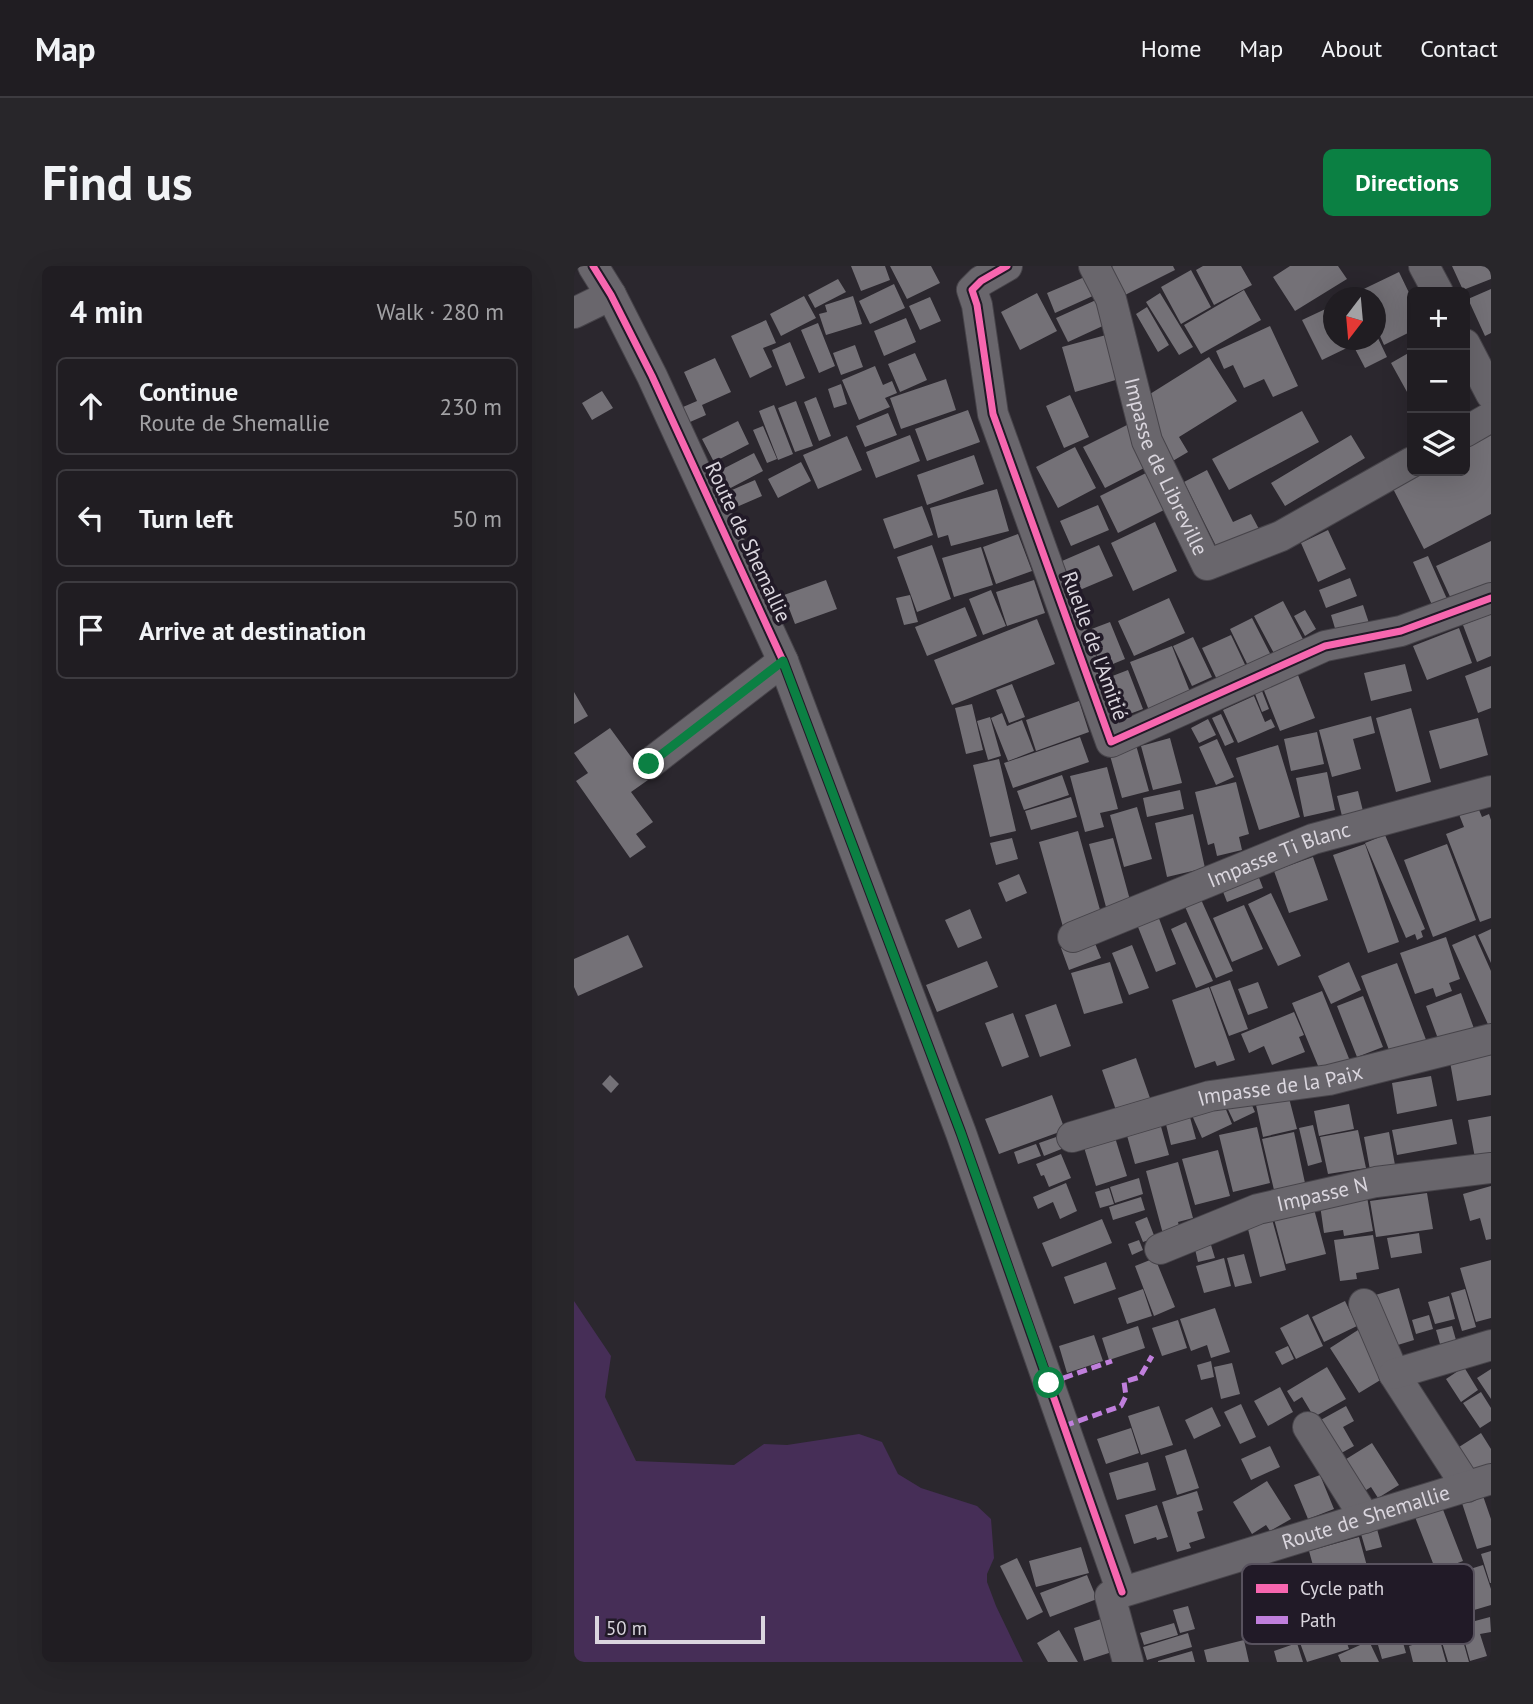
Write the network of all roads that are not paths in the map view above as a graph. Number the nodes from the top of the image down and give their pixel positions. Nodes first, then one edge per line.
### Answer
1 (593, 266) edge
2 (1007, 266) edge
3 (1094, 266) edge
4 (1424, 266) edge
5 (1435, 287) edge
6 (611, 295) junction
7 (574, 313) edge
8 (1468, 350) edge
9 (1491, 394) edge
10 (1491, 417) edge
11 (1470, 429) edge
12 (1407, 465) edge
13 (1491, 598) edge
14 (783, 661) junction
15 (649, 764) dead end
16 (1491, 791) edge
17 (1073, 937) dead end
18 (1491, 1039) edge
19 (1072, 1137) dead end
20 (1491, 1168) edge
21 (1160, 1250) dead end
22 (1364, 1304) dead end
23 (1491, 1345) edge
24 (1394, 1374) junction
25 (1308, 1427) dead end
26 (1479, 1483) edge
27 (1365, 1518) junction
28 (1122, 1592) junction
29 (1128, 1662) edge

1 - 6 street, Route de Shemallie
2 - 13 street, Ruelle de l'Amitié
3 - 12 street, Impasse de Libreville
4 - 5 street
6 - 7 street
6 - 14 street, Route de Shemallie
8 - 9 street
10 - 11 street
14 - 15 street
14 - 28 street, Route de Shemallie
16 - 17 street, Impasse Ti Blanc
18 - 19 street, Impasse de la Paix
20 - 21 street, Impasse N
22 - 24 street
23 - 24 street
24 - 26 street
25 - 27 street
26 - 27 street, Route de Shemallie
27 - 28 street, Route de Shemallie
28 - 29 street

